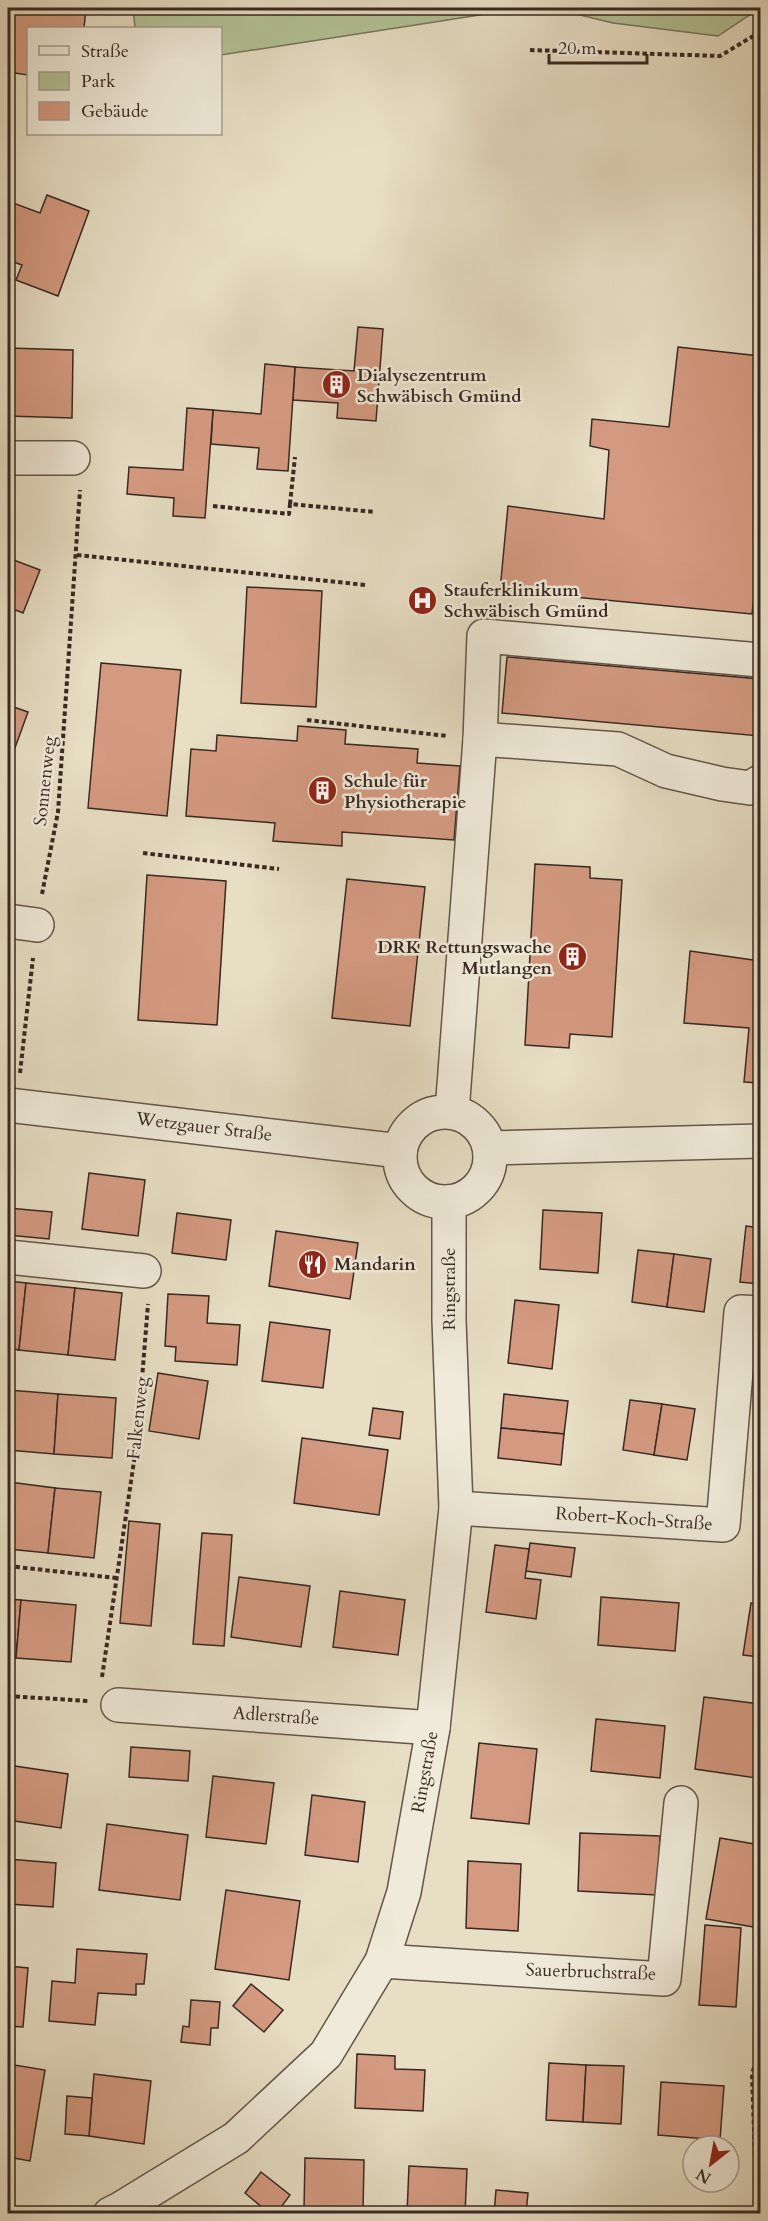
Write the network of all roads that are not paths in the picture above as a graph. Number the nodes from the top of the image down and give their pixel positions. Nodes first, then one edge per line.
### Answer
1 (8, 458) edge
2 (73, 458) road end
3 (760, 660) edge
4 (480, 739) junction
5 (760, 782) edge
6 (12, 1105) edge
7 (452, 1113) junction
8 (760, 1141) edge
9 (490, 1148) junction
10 (400, 1150) junction
11 (449, 1202) junction
12 (8, 1257) edge
13 (144, 1271) road end
14 (760, 1313) edge
15 (456, 1508) junction
16 (109, 1703) road end
17 (433, 1728) junction
18 (681, 1803) dead end
19 (382, 1960) junction
20 (118, 2212) edge

1 - 2 street
3 - 4 street
4 - 5 street
4 - 7 street
6 - 10 street, Wetzgauer Straße
7 - 9 street
7 - 10 street
8 - 9 street
9 - 11 street
10 - 11 street
11 - 15 street, Ringstraße
12 - 13 street
14 - 15 street, Robert-Koch-Straße
15 - 17 street, Ringstraße
16 - 17 street, Adlerstraße
17 - 19 street, Ringstraße
18 - 19 street, Sauerbruchstraße
19 - 20 street, Ringstraße

